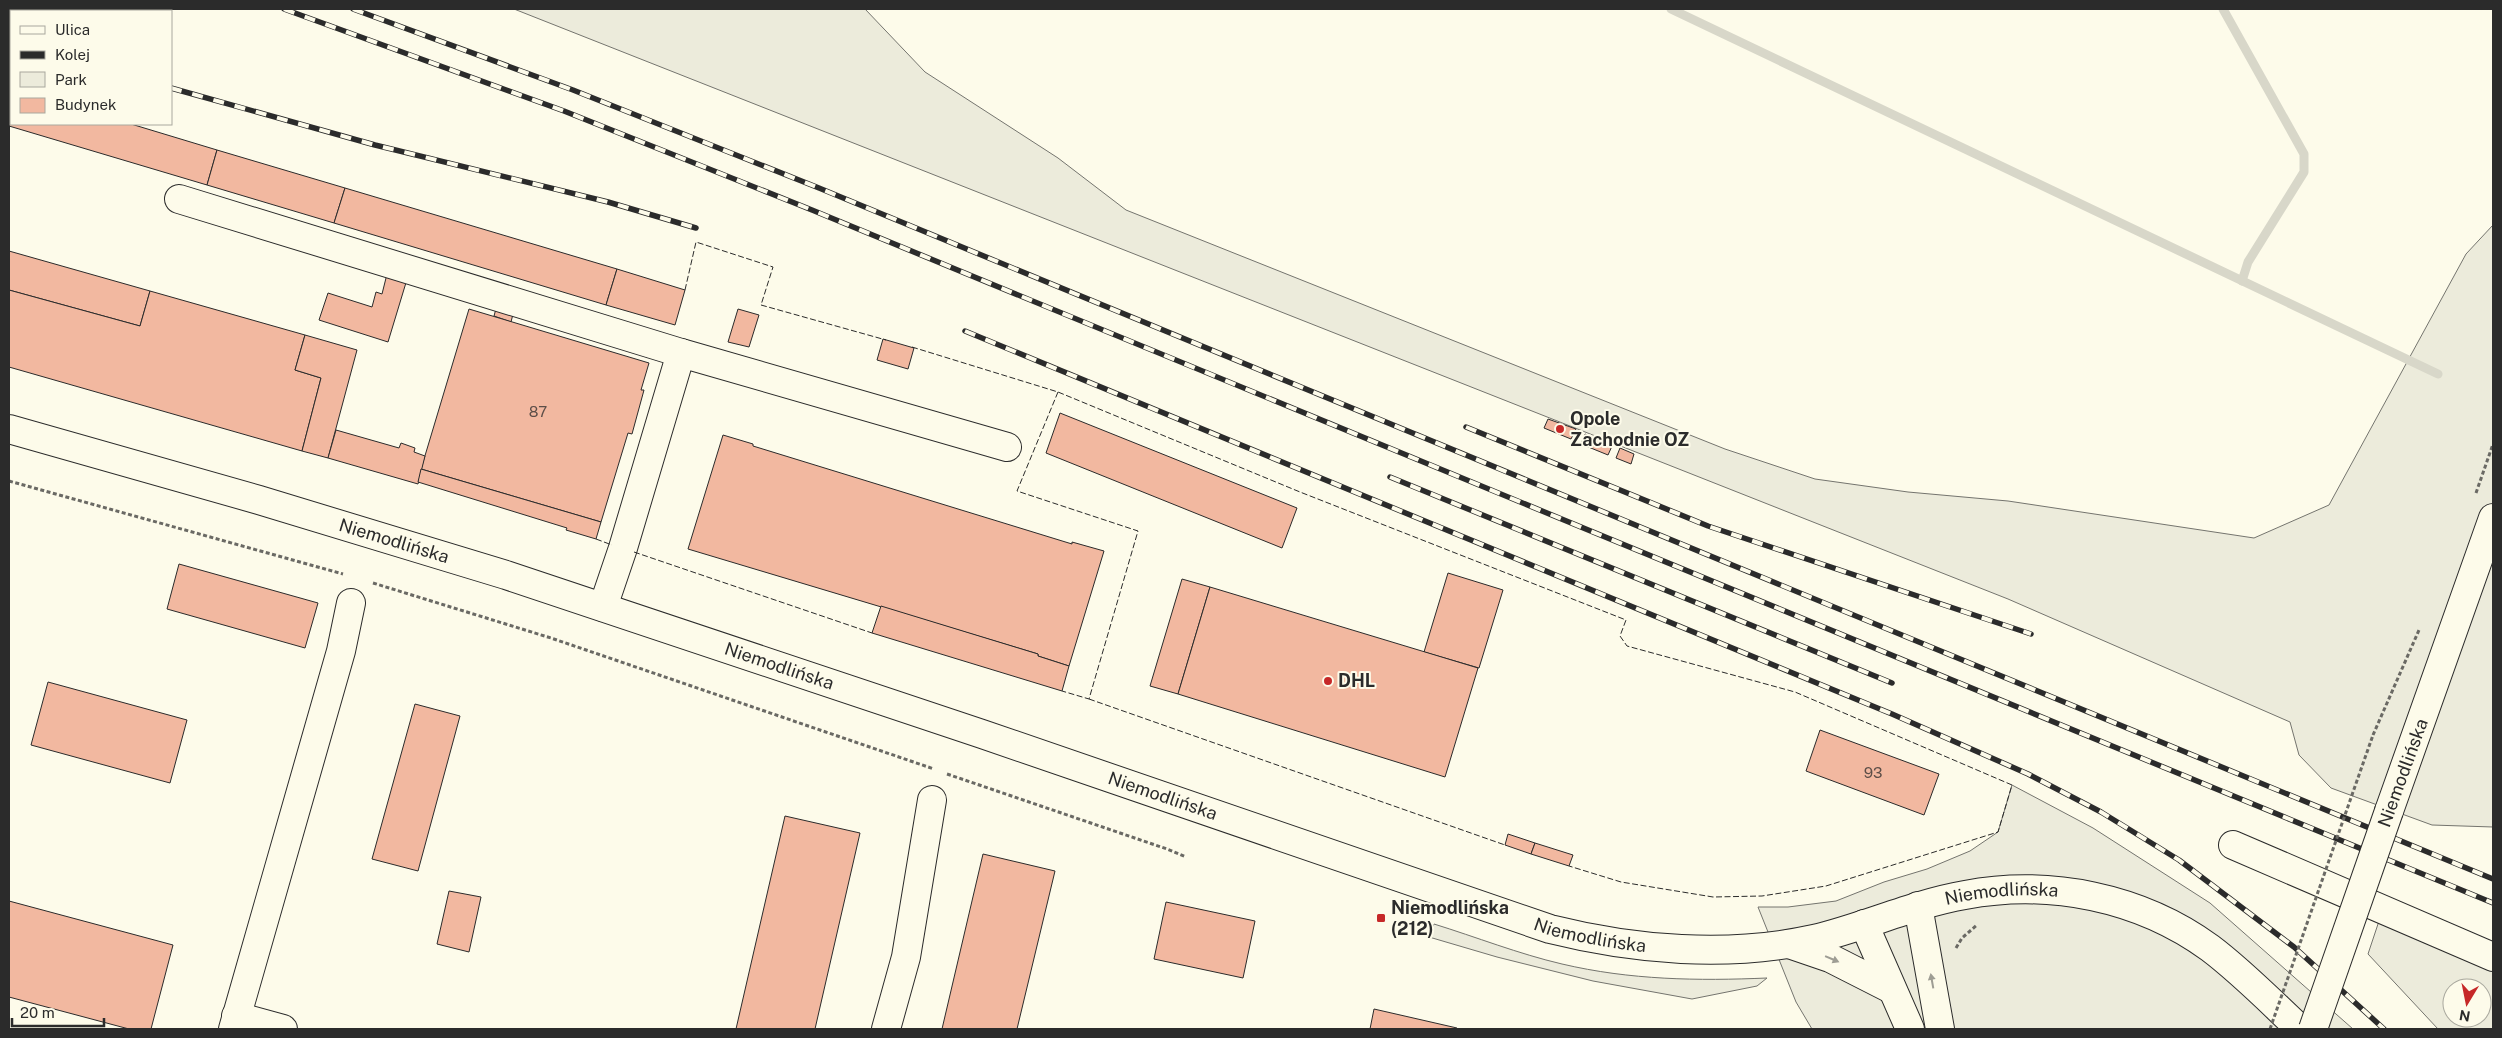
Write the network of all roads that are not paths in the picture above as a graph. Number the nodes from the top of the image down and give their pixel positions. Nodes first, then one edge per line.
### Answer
1 (179, 199) dead end
2 (682, 353) junction
3 (9, 429) edge
4 (1007, 447) dead end
5 (2493, 518) edge
6 (350, 603) dead end
7 (603, 607) junction
8 (932, 800) dead end
9 (2233, 845) dead end
10 (1918, 906) junction
11 (1864, 924) junction
12 (1786, 943) junction
13 (2493, 957) edge
14 (1891, 989) junction
15 (234, 1023) edge
16 (284, 1029) edge
17 (886, 1029) edge
18 (1910, 1029) edge
19 (1940, 1029) edge
20 (2300, 1029) edge
21 (2313, 1029) edge

1 - 2 main road
2 - 4 main road
2 - 7 main road
3 - 7 main road, Niemodlińska
5 - 21 main road, Niemodlińska, bridge
6 - 15 main road
7 - 12 main road, Niemodlińska
8 - 17 main road
9 - 13 main road
10 - 11 main road, Niemodlińska
19 -> 10 main road
10 - 20 main road, Niemodlińska
11 - 12 main road, Niemodlińska
11 - 14 main road
12 -> 14 main road
14 - 18 main road
15 - 16 main road

